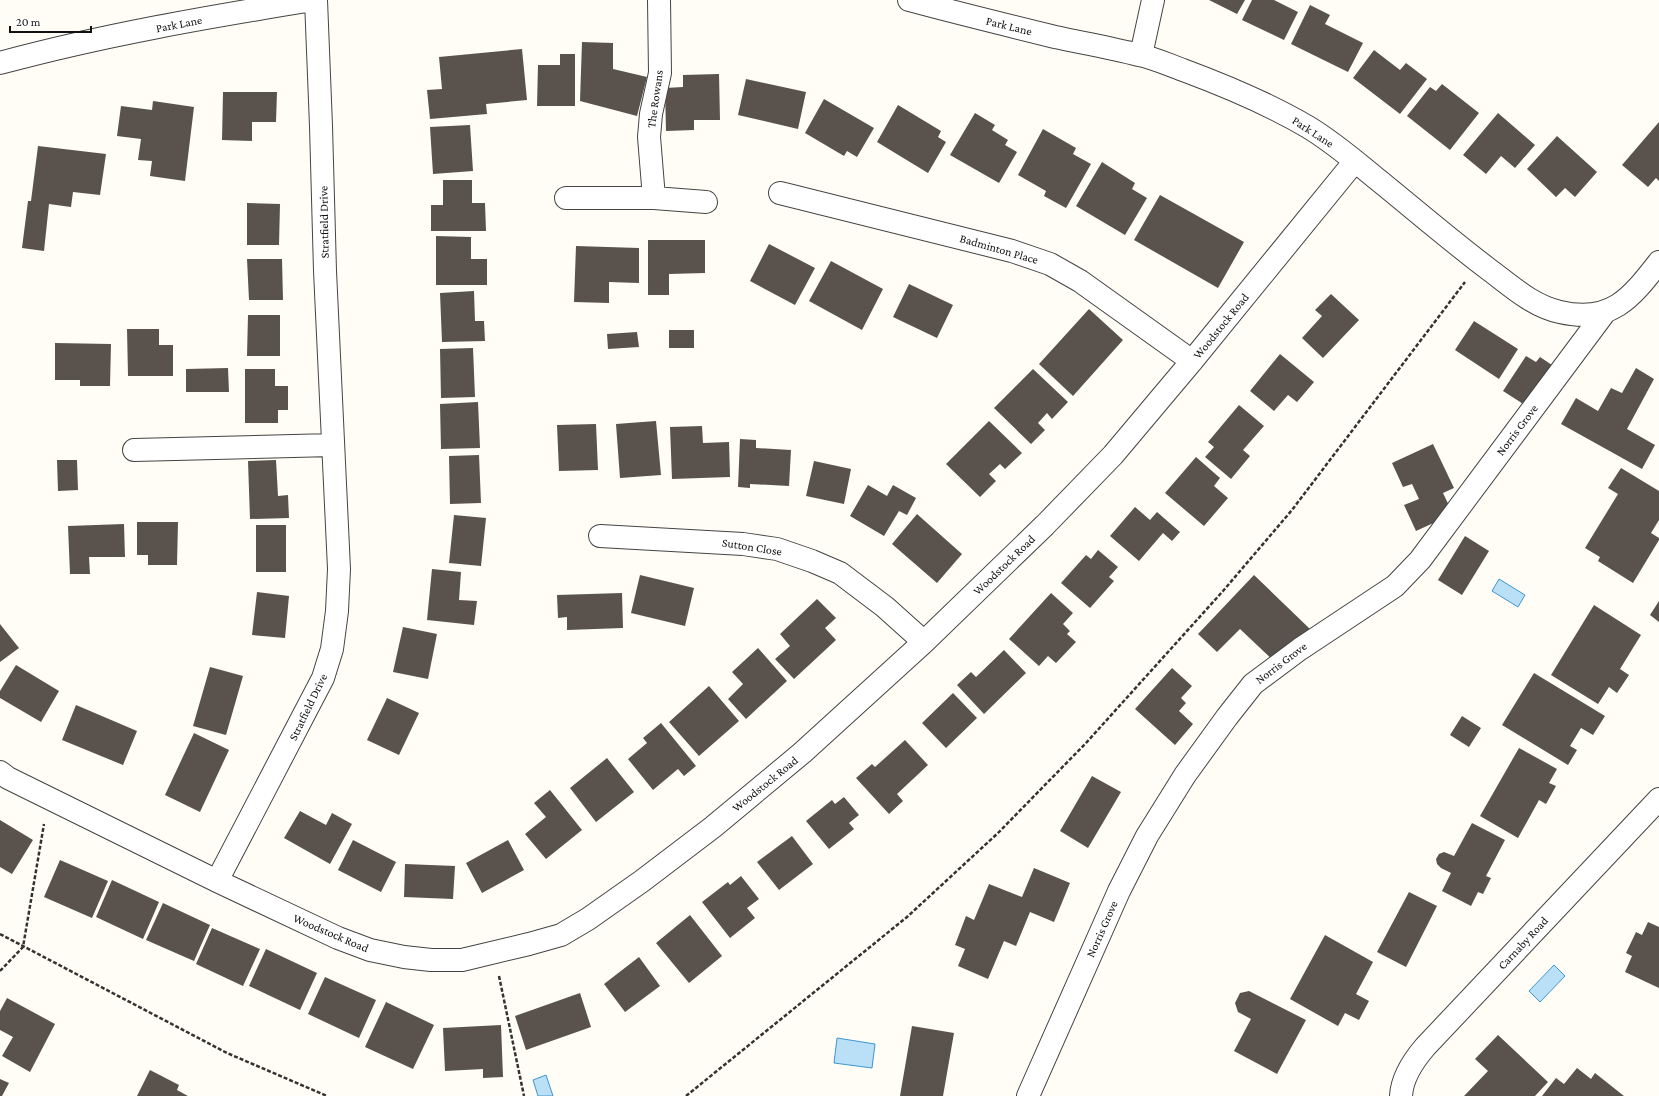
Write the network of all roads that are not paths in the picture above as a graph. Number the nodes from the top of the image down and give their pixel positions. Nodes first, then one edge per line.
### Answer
1 (314, 0) edge
2 (659, 0) edge
3 (909, 0) edge
4 (1153, 0) edge
5 (1141, 55) junction
6 (0, 63) edge
7 (1356, 161) junction
8 (780, 193) dead end
9 (566, 198) dead end
10 (654, 198) junction
11 (706, 202) dead end
12 (1659, 262) edge
13 (1605, 312) junction
14 (1192, 361) junction
15 (332, 445) junction
16 (134, 450) dead end
17 (600, 536) dead end
18 (924, 642) junction
19 (0, 772) edge
20 (1659, 799) edge
21 (217, 881) junction
22 (1028, 1096) edge
23 (1401, 1096) edge

1 - 6 street, Park Lane
1 - 15 street, Stratfield Drive
2 - 10 street, The Rowans
3 - 5 street, Park Lane
4 - 5 street
5 - 7 street, Park Lane
7 - 13 street, Park Lane
7 - 14 street, Woodstock Road
8 - 14 street, Badminton Place
9 - 10 street
10 - 11 street
12 - 13 street, Park Lane
13 - 22 street, Norris Grove
14 - 18 street, Woodstock Road
15 - 16 street
15 - 21 street, Stratfield Drive
17 - 18 street, Sutton Close
18 - 21 street, Woodstock Road
19 - 21 street, Woodstock Road
20 - 23 street, Carnaby Road

